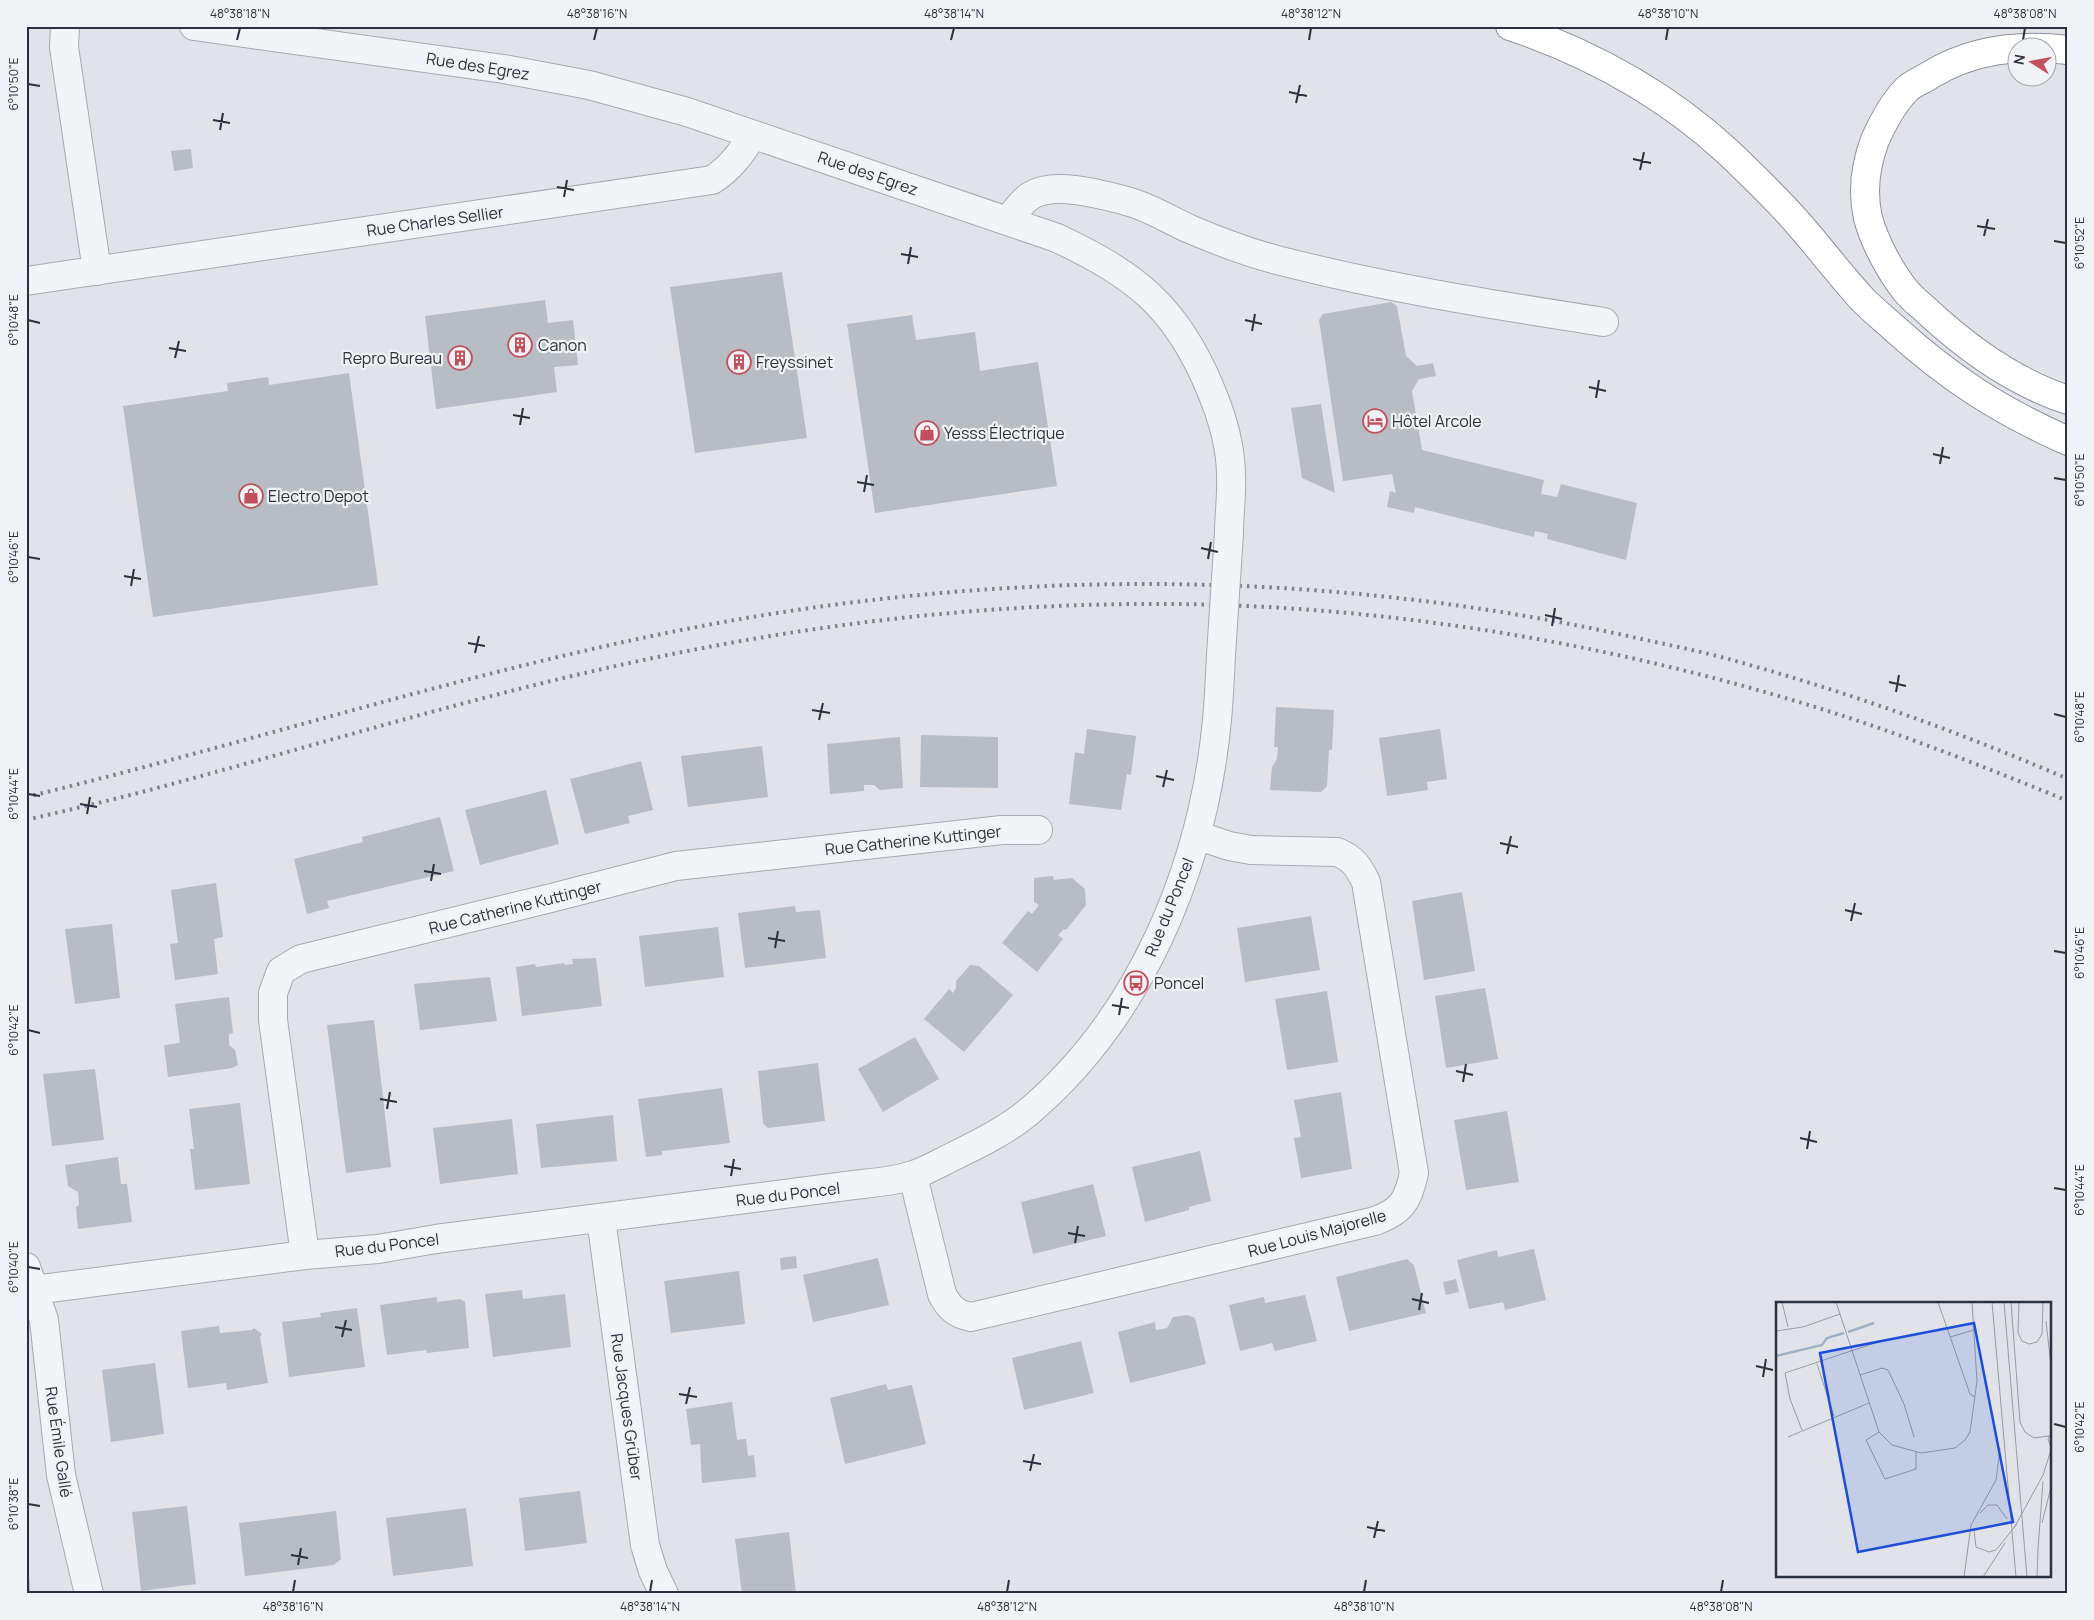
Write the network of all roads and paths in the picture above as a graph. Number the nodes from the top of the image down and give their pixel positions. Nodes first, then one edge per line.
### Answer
1 (65, 26) edge
2 (194, 26) edge
3 (1510, 26) edge
4 (2068, 50) edge
5 (753, 135) junction
6 (1008, 221) junction
7 (97, 271) junction
8 (26, 281) edge
9 (1604, 322) dead end
10 (2068, 400) edge
11 (2068, 441) edge
12 (1221, 656) joint
13 (1038, 830) dead end
14 (1196, 835) junction
15 (913, 1176) junction
16 (601, 1218) junction
17 (305, 1255) junction
18 (29, 1283) edge
19 (89, 1594) edge
20 (664, 1594) edge

1 - 7 street
2 - 5 street, Rue des Egrez
3 - 11 highway
4 - 10 highway
5 - 6 street, Rue des Egrez
5 - 7 street, Rue Charles Sellier
6 - 9 street
6 - 12 street, Rue des Egrez, bridge
7 - 8 street, Rue Charles Sellier
12 - 14 street, Rue du Poncel
13 - 17 street, Rue Catherine Kuttinger
14 - 15 street, Rue du Poncel
14 - 15 street, Rue Louis Majorelle
15 - 16 street, Rue du Poncel
16 - 17 street, Rue du Poncel
16 - 20 street, Rue Jacques Grüber
17 - 18 street, Rue du Poncel
18 - 19 street, Rue Émile Gallé

